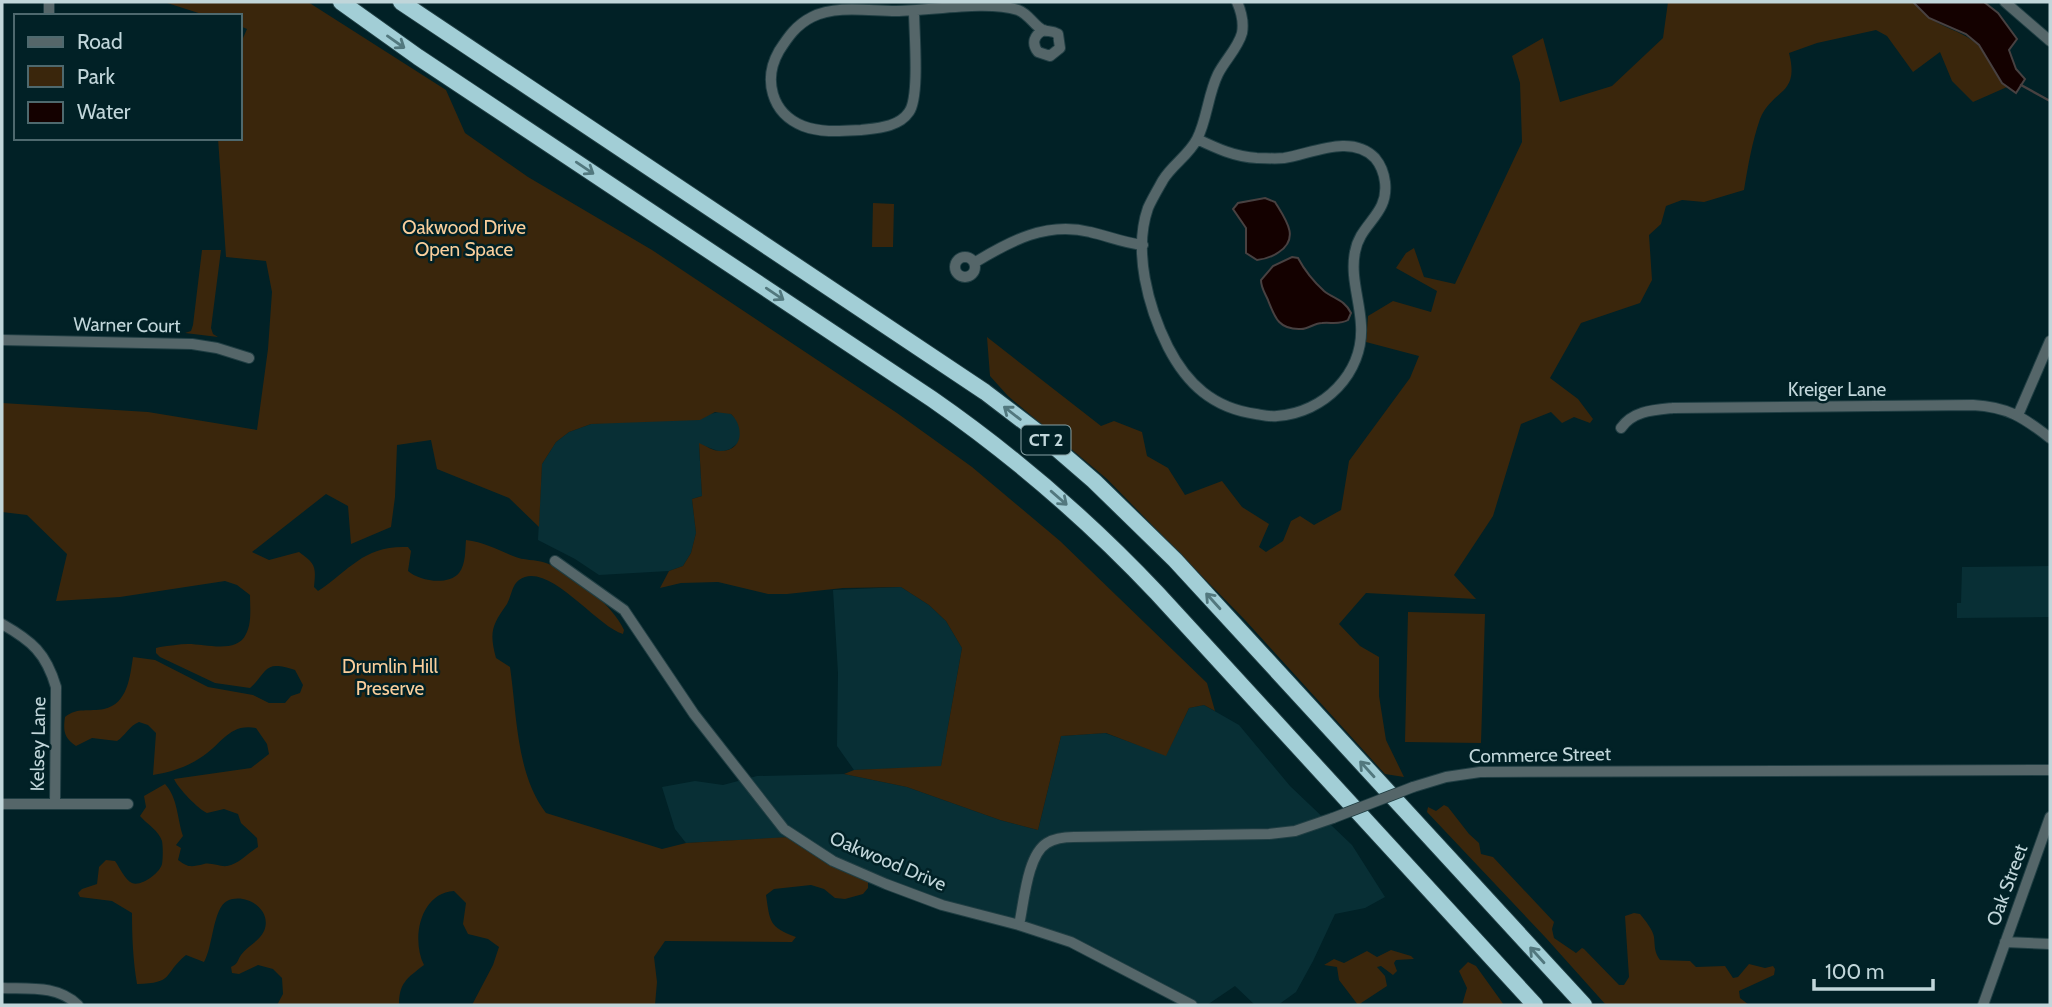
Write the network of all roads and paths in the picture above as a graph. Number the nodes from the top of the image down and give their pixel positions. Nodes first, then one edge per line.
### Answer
1 (341, 2) edge
2 (401, 2) edge
3 (1237, 2) edge
4 (2005, 2) edge
5 (983, 4) edge
6 (914, 11) junction
7 (1044, 30) dead end
8 (2050, 41) edge
9 (1197, 139) junction
10 (1143, 245) junction
11 (974, 263) dead end
12 (2, 340) edge
13 (2050, 341) edge
14 (249, 358) dead end
15 (2018, 415) junction
16 (1621, 428) dead end
17 (2050, 438) edge
18 (555, 561) dead end
19 (2, 624) edge
20 (2050, 770) edge
21 (55, 803) junction
22 (2, 804) edge
23 (128, 804) dead end
24 (2050, 817) edge
25 (1019, 925) junction
26 (2005, 942) junction
27 (2050, 944) edge
28 (2, 988) edge
29 (78, 1005) edge
30 (1192, 1005) edge
31 (1535, 1005) edge
32 (1584, 1005) edge
33 (1983, 1005) edge

1 -> 31 highway, CT 2
32 -> 2 highway, CT 2
3 - 9 street
4 - 8 street
5 - 6 street
5 - 7 street
6 - 6 street
9 - 10 street
9 - 10 street
10 - 11 street
12 - 14 street, Warner Court
13 - 15 street
15 - 16 street, Kreiger Lane
15 - 17 street, Kreiger Lane
18 - 25 street, Oakwood Drive
19 - 21 street, Kelsey Lane
20 - 25 street, Commerce Street, bridge
21 - 22 street
21 - 23 street
24 - 26 street, Oak Street
25 - 30 street, Oakwood Drive
26 - 27 street
26 - 33 street, Oak Street
28 - 29 street

